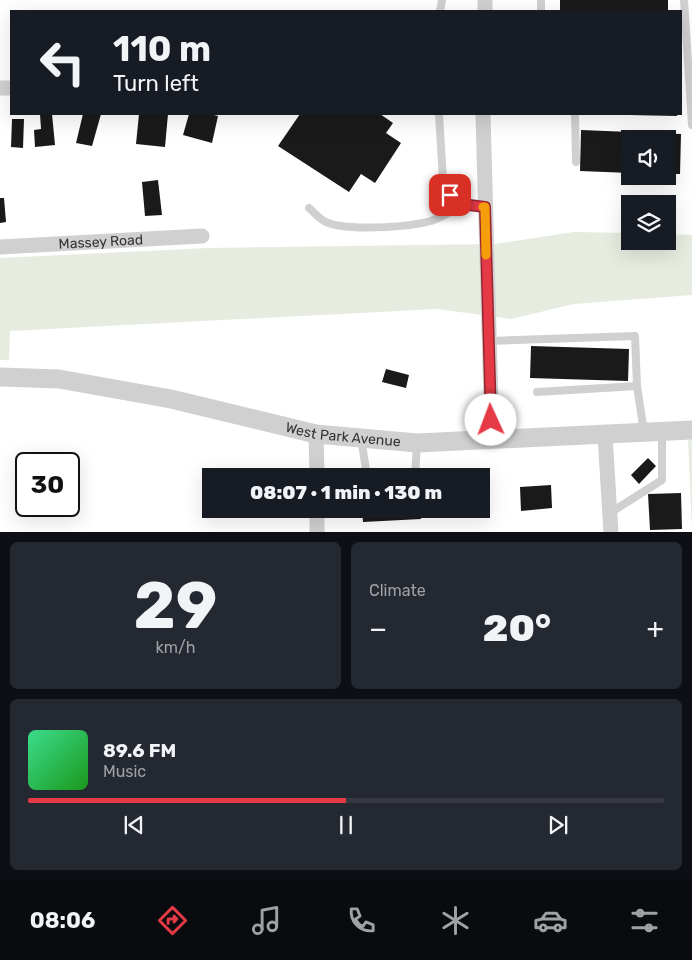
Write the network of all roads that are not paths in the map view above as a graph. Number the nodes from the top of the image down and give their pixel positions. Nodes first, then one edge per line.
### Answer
1 (684, 0) edge
2 (685, 73) edge
3 (440, 115) edge
4 (483, 115) edge
5 (575, 115) edge
6 (692, 125) edge
7 (576, 162) dead end
8 (461, 204) junction
9 (485, 207) junction
10 (309, 208) dead end
11 (202, 236) dead end
12 (0, 247) edge
13 (489, 342) junction
14 (0, 377) edge
15 (637, 386) junction
16 (537, 392) dead end
17 (692, 430) edge
18 (653, 432) junction
19 (316, 434) junction
20 (605, 435) junction
21 (361, 438) junction
22 (492, 439) junction
23 (417, 443) junction
24 (316, 468) edge
25 (366, 468) edge
26 (415, 468) edge
27 (610, 513) junction
28 (317, 518) edge
29 (317, 532) edge
30 (611, 532) edge

1 - 2 lane
2 - 6 lane
3 - 8 lane
4 - 9 street
5 - 7 lane
8 - 9 lane
8 - 10 lane
9 - 13 street
11 - 12 street, Massey Road
13 - 15 lane
13 - 22 street
14 - 19 street, West Park Avenue
15 - 16 lane
15 - 18 lane
17 - 18 street, West Park Avenue
18 - 20 street, West Park Avenue
18 - 27 lane
19 - 21 street, West Park Avenue
19 - 24 street
20 - 22 street, West Park Avenue
20 - 27 street
21 - 23 street, West Park Avenue
21 - 25 lane
22 - 23 street, West Park Avenue
23 - 26 lane
27 - 30 street
28 - 29 street

